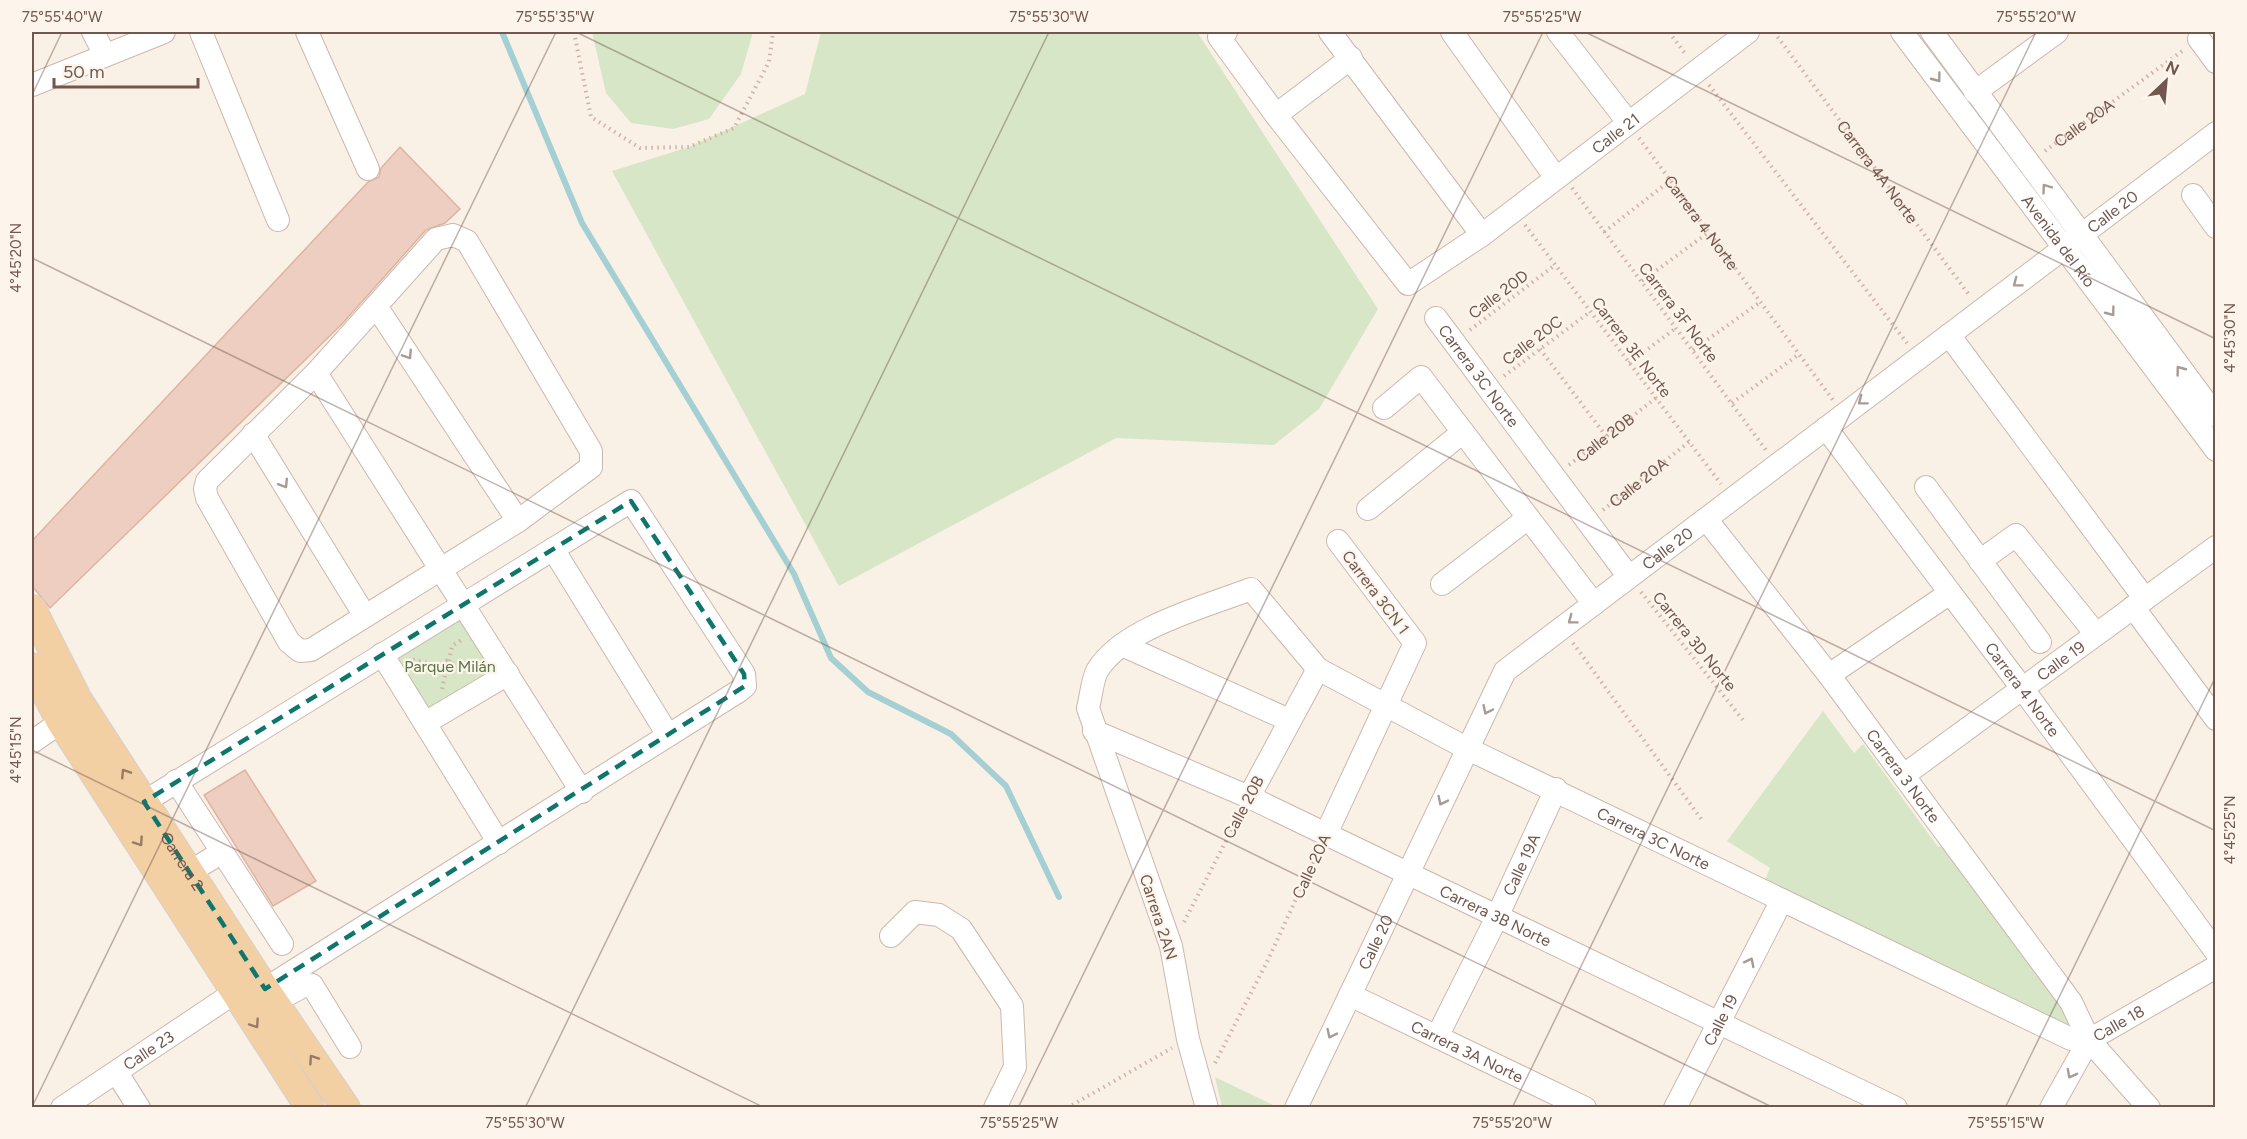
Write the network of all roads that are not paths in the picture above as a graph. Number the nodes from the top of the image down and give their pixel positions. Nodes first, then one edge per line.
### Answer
1 (93, 32) edge
2 (164, 32) edge
3 (201, 32) edge
4 (307, 32) edge
5 (1226, 32) edge
6 (1330, 32) edge
7 (1452, 32) edge
8 (1558, 32) edge
9 (1748, 32) edge
10 (1902, 32) edge
11 (1932, 32) edge
12 (2057, 32) edge
13 (2199, 39) road end
14 (105, 55) junction
15 (1351, 58) junction
16 (2216, 62) edge
17 (32, 86) edge
18 (1975, 92) junction
19 (1276, 115) junction
20 (1628, 122) junction
21 (2216, 133) edge
22 (368, 169) dead end
23 (1558, 176) junction
24 (2193, 195) dead end
25 (278, 220) dead end
26 (2216, 226) edge
27 (1482, 235) junction
28 (2072, 242) junction
29 (376, 306) junction
30 (1436, 318) dead end
31 (1949, 335) junction
32 (316, 373) junction
33 (1384, 408) dead end
34 (2216, 416) edge
35 (1835, 421) junction
36 (1464, 432) junction
37 (253, 434) junction
38 (2216, 450) edge
39 (1926, 487) dead end
40 (1368, 509) dead end
41 (1528, 518) junction
42 (1706, 519) junction
43 (518, 522) junction
44 (1338, 541) dead end
45 (2216, 547) edge
46 (553, 549) junction
47 (1980, 561) junction
48 (440, 568) junction
49 (1629, 577) junction
50 (1442, 584) dead end
51 (1251, 589) joint
52 (1950, 593) junction
53 (2139, 603) junction
54 (463, 604) junction
55 (1594, 604) junction
56 (32, 609) edge
57 (365, 616) junction
58 (2096, 634) junction
59 (2040, 642) dead end
60 (1415, 643) joint
61 (1122, 645) junction
62 (392, 656) junction
63 (32, 667) edge
64 (1318, 669) junction
65 (508, 674) junction
66 (1829, 675) junction
67 (2022, 688) junction
68 (1385, 705) junction
69 (2216, 719) edge
70 (1289, 720) junction
71 (61, 722) junction
72 (425, 723) junction
73 (1094, 731) junction
74 (668, 735) junction
75 (32, 742) edge
76 (1468, 749) junction
77 (1904, 775) junction
78 (176, 781) junction
79 (1556, 789) junction
80 (582, 792) junction
81 (1249, 797) junction
82 (144, 802) junction
83 (1326, 834) junction
84 (499, 843) junction
85 (222, 852) junction
86 (190, 872) junction
87 (1407, 873) junction
88 (1782, 900) junction
89 (1497, 916) junction
90 (891, 936) dead end
91 (282, 944) dead end
92 (2216, 952) edge
93 (2216, 967) edge
94 (234, 993) junction
95 (269, 995) junction
96 (1350, 995) junction
97 (1719, 1023) junction
98 (1437, 1037) junction
99 (2089, 1040) junction
100 (350, 1047) dead end
101 (117, 1072) junction
102 (1205, 1097) edge
103 (62, 1107) edge
104 (139, 1107) edge
105 (310, 1107) edge
106 (346, 1107) edge
107 (995, 1107) edge
108 (1296, 1107) edge
109 (1586, 1107) edge
110 (1675, 1107) edge
111 (1896, 1107) edge
112 (2051, 1107) edge
113 (2149, 1107) edge

1 - 14 street
2 - 14 street
3 - 25 street
4 - 22 street
5 - 19 street
6 - 15 street
7 - 23 street
8 - 20 street
9 - 20 street, Calle 21
10 -> 28 street, Avenida del Río
11 - 18 street, Avenida del Río
12 - 18 street
13 - 16 street
14 - 17 street
15 - 19 street
15 - 27 street
28 -> 18 street, Avenida del Río
19 - 27 street, Calle 21
20 - 23 street, Calle 21
21 - 28 street, Calle 20
23 - 27 street, Calle 21
24 - 26 street
28 -> 31 street, Calle 20
34 -> 28 street, Avenida del Río
28 -> 38 street, Avenida del Río
29 - 32 street
29 -> 43 street
29 - 43 street
30 - 49 street, Carrera 3C Norte
31 -> 35 street, Calle 20
31 - 53 street
32 - 37 street
32 - 48 street
33 - 36 street
35 - 42 street, Calle 20
35 - 52 street, Carrera 4 Norte
36 - 40 street
36 - 41 street
37 -> 57 street
37 - 57 street
39 - 47 street
41 - 50 street
41 - 55 street
42 - 49 street, Calle 20
42 - 66 street, Carrera 3 Norte
43 - 48 street
44 - 60 street, Carrera 3CN 1
45 - 53 street, Calle 19
46 - 54 street
46 - 74 street
46 - 74 street
47 - 58 street
47 - 59 street
48 - 54 street
48 - 57 street
49 - 55 street, Calle 20
51 - 61 street, Carrera 2AN
51 - 64 street, Carrera 3C Norte
52 - 66 street
52 - 67 street, Carrera 4 Norte
53 - 58 street, Calle 19
53 - 69 street
54 - 62 street
54 - 65 street
55 -> 76 street, Calle 20
82 -> 56 main road, Carrera 2
58 - 67 street, Calle 19
60 - 68 street, Calle 20A
61 - 70 street
61 - 73 street, Carrera 2AN
62 - 72 street
62 - 78 street
63 - 71 main road, Carrera 2
64 - 68 street, Carrera 3C Norte
64 - 70 street, Calle 20B
65 - 72 street
65 - 80 street
66 - 77 street, Carrera 3 Norte
67 - 77 street, Calle 19
67 - 92 street, Carrera 4 Norte
68 - 76 street, Carrera 3C Norte
68 - 83 street, Calle 20A
70 - 81 street, Calle 20B
71 - 75 street
71 -> 94 main road, Carrera 2
72 - 84 street
73 - 81 street, Carrera 3B Norte
73 - 102 street, Carrera 2AN
74 - 80 street
76 - 79 street, Carrera 3C Norte
76 -> 87 street, Calle 20
77 - 99 street, Carrera 3 Norte
78 - 82 street
78 - 85 street
79 - 88 street, Carrera 3C Norte
79 - 89 street, Calle 19A
80 - 84 street
81 - 83 street, Carrera 3B Norte
82 - 86 main road, Carrera 2
83 - 87 street, Carrera 3B Norte
84 - 95 street
85 - 86 street
85 - 91 street
86 - 95 main road, Carrera 2
87 - 89 street, Carrera 3B Norte
87 - 96 street, Calle 20
97 -> 88 street, Calle 19
88 - 99 street, Carrera 3C Norte
89 - 97 street, Carrera 3B Norte
89 - 98 street, Calle 19A
90 - 107 street
93 - 99 street, Calle 18
94 - 101 street, Calle 23
94 -> 105 main road, Carrera 2
95 - 100 street
106 -> 95 main road, Carrera 2
96 - 98 street, Carrera 3A Norte
96 -> 108 street, Calle 20
97 - 110 street, Calle 19
97 - 111 street, Carrera 3B Norte
98 - 109 street, Carrera 3A Norte
99 -> 112 street, Calle 18
99 - 113 street, Carrera 3 Norte
101 - 103 street, Calle 23
101 - 104 street

